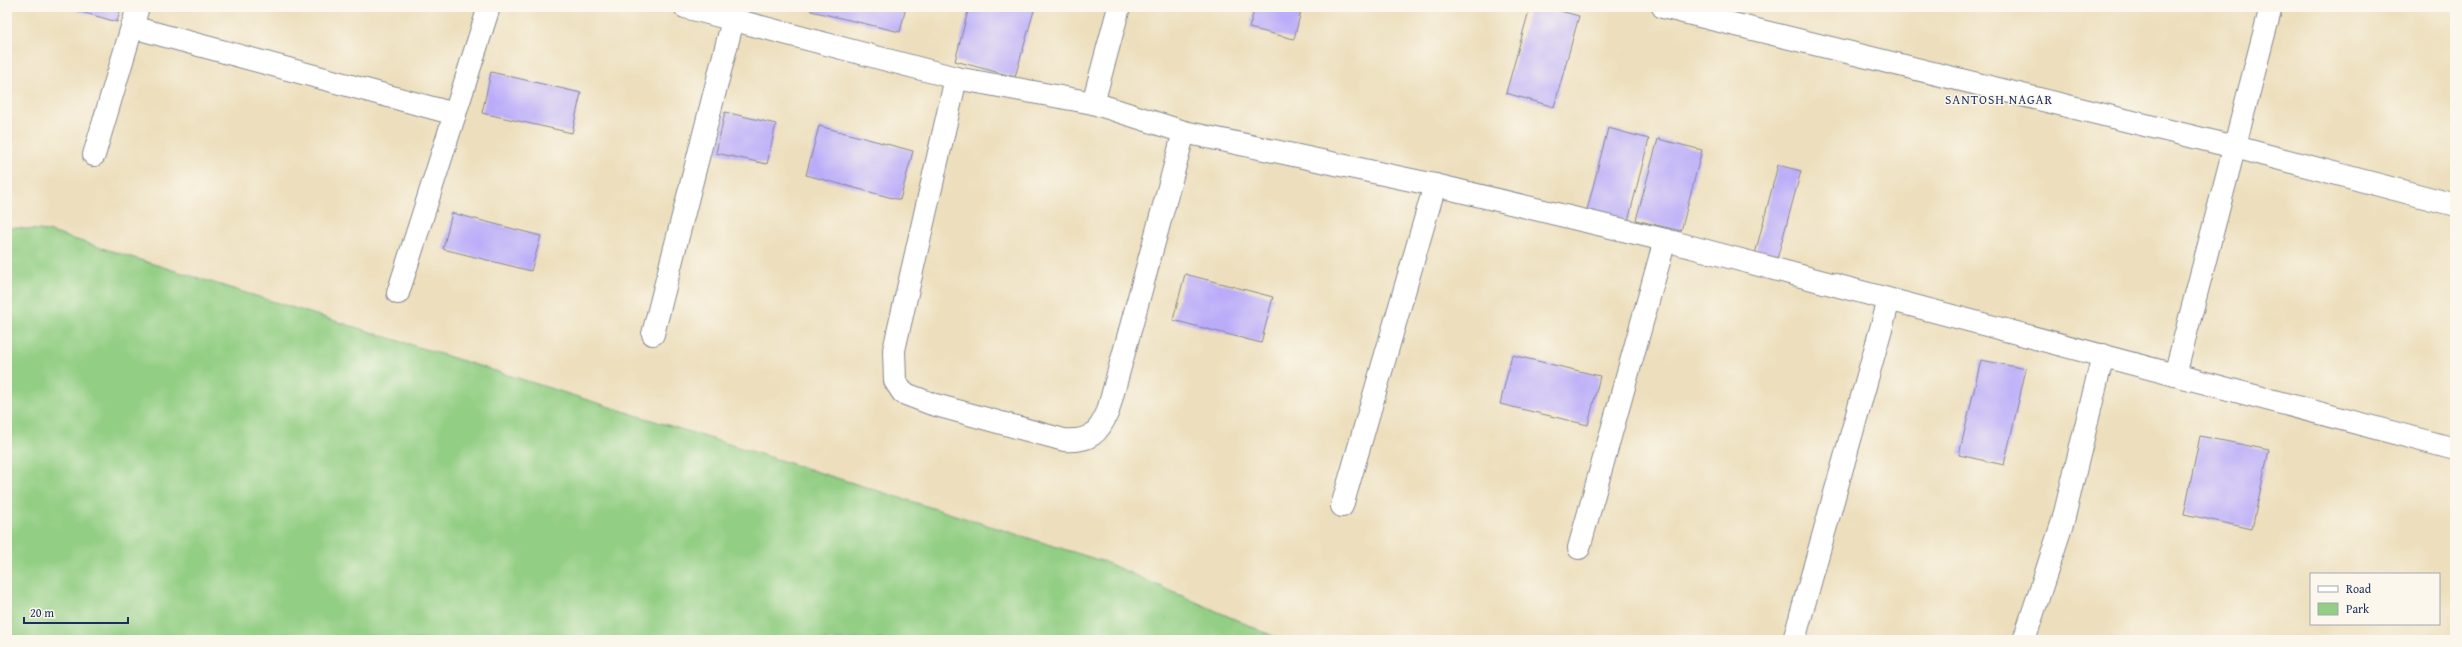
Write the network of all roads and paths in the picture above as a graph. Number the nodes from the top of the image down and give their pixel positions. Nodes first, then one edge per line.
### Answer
1 (489, 7) edge
2 (685, 7) edge
3 (1119, 7) edge
4 (1663, 7) edge
5 (2271, 7) edge
6 (135, 17) edge
7 (733, 20) junction
8 (956, 78) junction
9 (1092, 103) junction
10 (455, 114) junction
11 (1184, 132) junction
12 (2235, 147) junction
13 (94, 155) dead end
14 (1435, 185) junction
15 (2455, 205) edge
16 (1665, 240) junction
17 (398, 293) dead end
18 (1889, 300) junction
19 (653, 334) dead end
20 (2103, 355) junction
21 (2175, 375) junction
22 (2455, 449) edge
23 (1342, 506) dead end
24 (1579, 548) dead end
25 (1794, 640) edge
26 (2024, 640) edge

1 - 10 street
2 - 7 street
3 - 9 street
4 - 12 street
5 - 12 street
6 - 10 street
6 - 13 street
7 - 8 street
7 - 19 street
8 - 9 street
8 - 11 street
9 - 11 street
10 - 17 street
11 - 14 street
12 - 15 street
12 - 21 street
14 - 16 street
14 - 23 street
16 - 18 street
16 - 24 street
18 - 20 street
18 - 25 street
20 - 21 street
20 - 26 street
21 - 22 street

